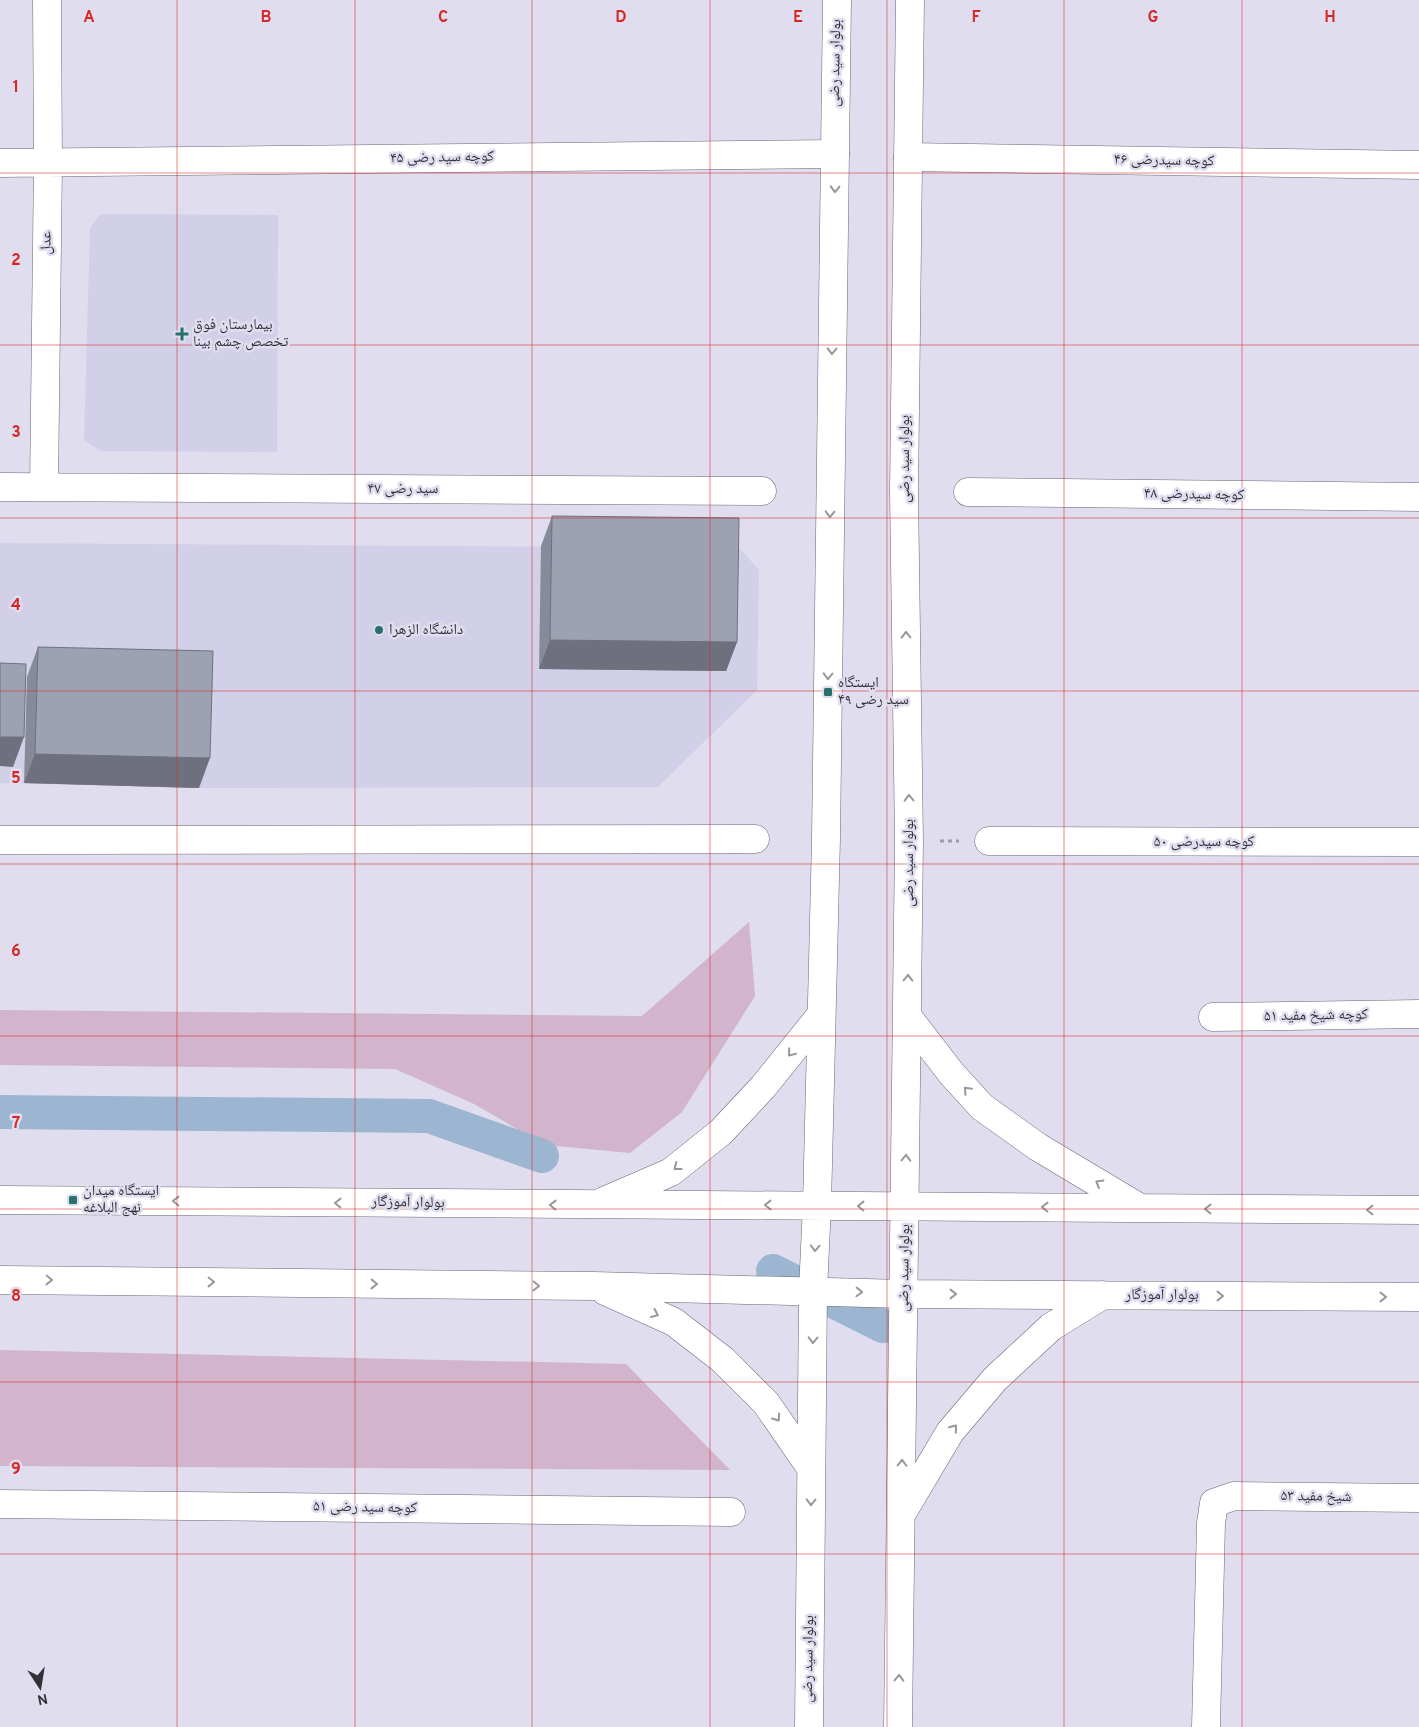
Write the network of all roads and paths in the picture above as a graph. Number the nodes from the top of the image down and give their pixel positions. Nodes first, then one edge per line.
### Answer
1 (48, 0) edge
2 (837, 0) edge
3 (910, 0) edge
4 (835, 154) junction
5 (908, 158) junction
6 (0, 163) edge
7 (48, 163) junction
8 (1419, 165) edge
9 (0, 487) edge
10 (44, 487) junction
11 (762, 491) dead end
12 (968, 492) dead end
13 (1419, 497) edge
14 (754, 839) dead end
15 (0, 840) edge
16 (909, 841) junction
17 (989, 841) joint
18 (1419, 842) edge
19 (1419, 1014) edge
20 (821, 1015) junction
21 (908, 1017) junction
22 (1213, 1017) dead end
23 (0, 1200) edge
24 (594, 1205) junction
25 (817, 1205) junction
26 (906, 1206) junction
27 (1141, 1208) junction
28 (1419, 1210) edge
29 (0, 1280) edge
30 (594, 1286) junction
31 (813, 1291) junction
32 (904, 1294) junction
33 (1103, 1295) junction
34 (1419, 1297) edge
35 (811, 1468) junction
36 (1419, 1498) edge
37 (0, 1504) edge
38 (731, 1512) dead end
39 (901, 1514) junction
40 (809, 1727) edge
41 (898, 1727) edge
42 (1206, 1727) edge

1 - 7 main road, عدل
2 - 4 main road, بولوار سید رضی
3 - 5 main road, بولوار سید رضی
4 - 7 main road, کوچه سید رضی ۴۵
4 -> 20 main road, بولوار سید رضی
5 - 8 main road, کوچه سیدرضی ۴۶
16 -> 5 main road, بولوار سید رضی
6 - 7 main road, کوچه سید رضی ۴۵
7 - 10 main road, عدل
9 - 10 main road, سید رضی ۴۷
10 - 11 main road, سید رضی ۴۷
12 - 13 main road, کوچه سیدرضی ۴۸
14 - 15 main road
16 - 17 path
21 -> 16 main road, بولوار سید رضی
17 - 18 main road, کوچه سیدرضی ۵۰
19 - 22 main road, کوچه شیخ مفید ۵۱
20 -> 24 main road
20 - 25 main road, بولوار سید رضی
26 -> 21 main road, بولوار سید رضی
27 -> 21 main road
24 -> 23 main road, بولوار آموزگار
25 -> 24 main road, بولوار آموزگار
26 -> 25 main road, بولوار آموزگار
25 -> 31 main road, بولوار سید رضی
27 -> 26 main road
26 - 32 main road, بولوار سید رضی
28 -> 27 main road
29 -> 30 main road
30 - 31 main road
30 -> 35 main road
31 -> 32 main road, بولوار آموزگار
31 -> 35 main road, بولوار سید رضی
32 -> 33 main road, بولوار آموزگار
39 -> 32 main road, بولوار سید رضی
33 -> 34 main road, بولوار آموزگار
39 -> 33 main road
35 -> 40 main road, بولوار سید رضی
36 - 42 main road, شیخ مفید ۵۳
37 - 38 main road, کوچه سید رضی ۵۱
41 -> 39 main road, بولوار سید رضی

